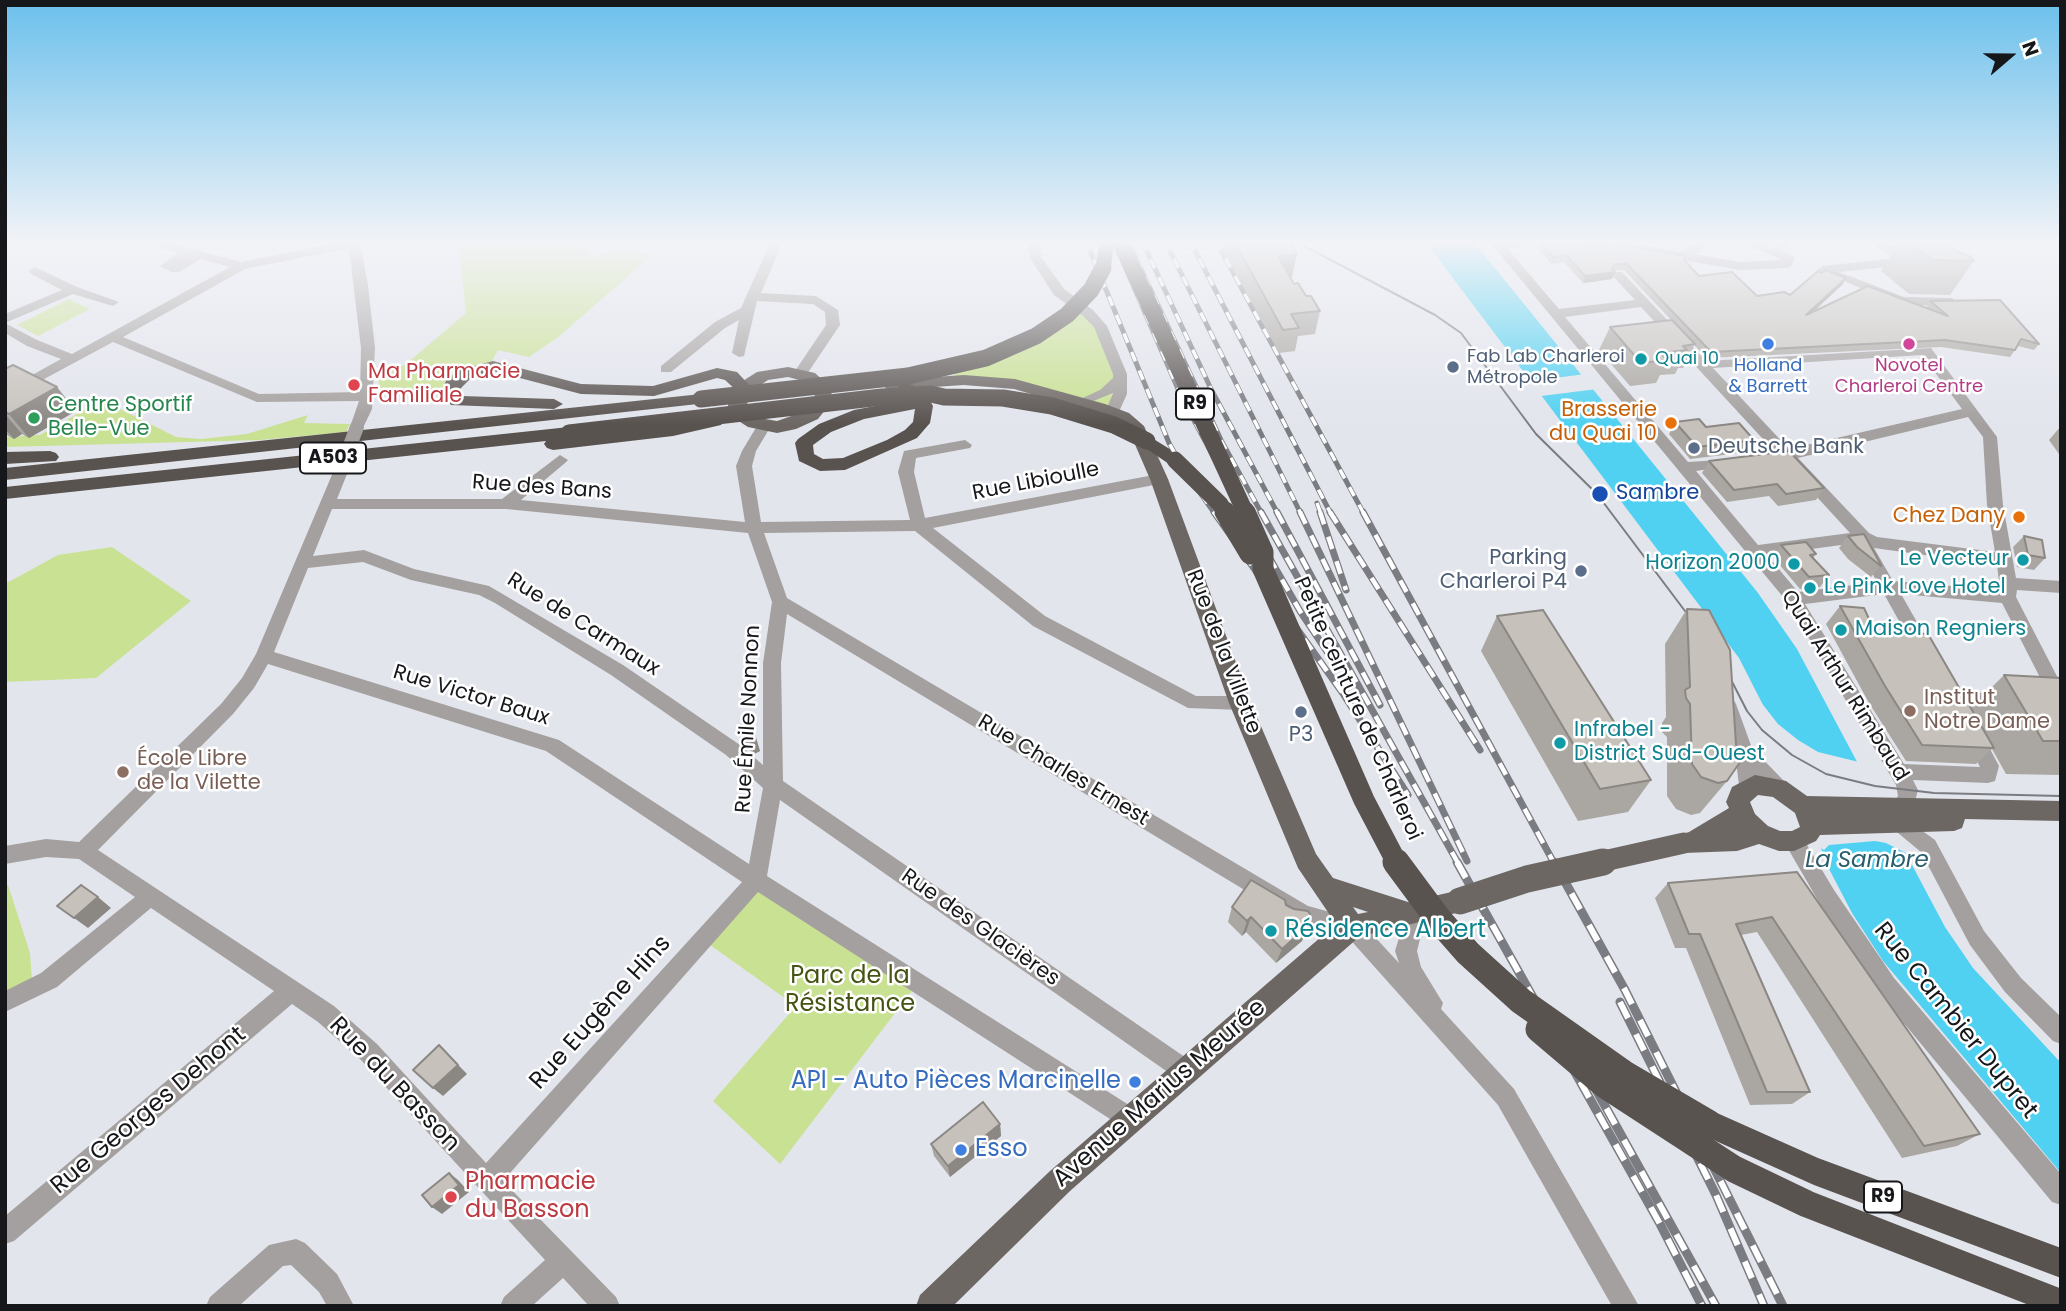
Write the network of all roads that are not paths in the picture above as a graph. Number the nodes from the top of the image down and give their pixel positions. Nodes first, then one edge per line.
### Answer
1 (44, 302) edge
2 (177, 302) edge
3 (364, 302) edge
4 (768, 302) edge
5 (819, 302) edge
6 (1073, 302) edge
7 (1080, 302) edge
8 (1148, 302) edge
9 (1545, 302) edge
10 (750, 303) junction
11 (1645, 303) joint
12 (1554, 314) junction
13 (5, 319) edge
14 (720, 325) junction
15 (5, 327) edge
16 (114, 338) junction
17 (73, 359) junction
18 (1702, 365) junction
19 (666, 369) dead end
20 (800, 374) junction
21 (1121, 379) junction
22 (906, 382) junction
23 (1032, 390) junction
24 (823, 394) junction
25 (5, 396) edge
26 (367, 396) junction
27 (944, 397) junction
28 (741, 400) junction
29 (1081, 402) junction
30 (573, 409) junction
31 (1112, 412) junction
32 (1969, 412) junction
33 (764, 426) junction
34 (514, 438) junction
35 (965, 445) dead end
36 (1786, 454) junction
37 (196, 455) junction
38 (5, 458) edge
39 (560, 460) dead end
40 (80, 468) junction
41 (1683, 468) junction
42 (5, 474) edge
43 (152, 478) junction
44 (1159, 480) junction
45 (5, 493) edge
46 (5, 500) edge
47 (506, 503) junction
48 (326, 504) junction
49 (919, 525) junction
50 (754, 528) junction
51 (1863, 537) junction
52 (1755, 551) junction
53 (2004, 561) junction
54 (304, 563) junction
55 (1263, 569) junction
56 (1888, 587) junction
57 (2061, 587) edge
58 (2009, 591) junction
59 (1794, 599) junction
60 (780, 602) junction
61 (264, 656) junction
62 (1931, 662) edge
63 (1719, 682) edge
64 (1240, 703) junction
65 (2061, 703) edge
66 (1744, 752) junction
67 (1898, 772) junction
68 (773, 785) junction
69 (1746, 788) junction
70 (2061, 811) edge
71 (1741, 812) junction
72 (1895, 813) junction
73 (1798, 815) junction
74 (2061, 823) edge
75 (1760, 833) junction
76 (1690, 841) junction
77 (83, 851) junction
78 (5, 855) edge
79 (756, 880) junction
80 (1326, 887) junction
81 (151, 896) junction
82 (1412, 912) junction
83 (1352, 927) junction
84 (292, 990) junction
85 (1521, 1001) junction
86 (5, 1002) edge
87 (2061, 1033) edge
88 (1460, 1047) junction
89 (1187, 1072) junction
90 (1132, 1120) junction
91 (486, 1181) junction
92 (2061, 1193) edge
93 (5, 1232) edge
94 (564, 1260) junction
95 (2061, 1263) edge
96 (2061, 1303) edge
97 (219, 1306) edge
98 (341, 1306) edge
99 (513, 1306) edge
100 (607, 1306) edge
101 (931, 1306) edge
102 (1626, 1306) edge

1 - 13 street
2 - 16 street
3 - 26 street
4 - 10 street
5 - 20 street
6 - 21 street
7 - 22 highway, bridge
8 - 55 highway, Petite ceinture de Charleroi / R9, bridge
9 - 12 street, Quai Arthur Rimbaud
10 - 14 street
10 - 14 street
11 - 12 street
11 - 18 street
12 - 41 street, Quai Arthur Rimbaud
14 - 19 street
15 - 17 street
16 - 17 street
16 - 26 street
17 - 25 street
18 - 32 street
18 - 36 street
20 - 24 main road
20 - 28 main road
21 - 29 street
21 - 31 street
22 - 23 main road
22 - 24 main road
22 - 27 highway
22 - 30 highway, A503, bridge
23 - 24 main road
23 - 29 main road, Rue de la Villette
24 - 33 main road
26 - 48 street, bridge
27 - 34 highway, A503, bridge
27 - 55 highway, bridge
28 - 30 highway
28 - 33 main road
28 - 34 highway
28 - 40 highway
29 - 31 main road, Rue de la Villette
30 - 37 highway, A503
31 - 44 main road, Rue de la Villette
32 - 36 street
32 - 53 street
33 - 50 street
34 - 43 highway, A503
35 - 49 street
36 - 41 street
36 - 51 street
37 - 38 highway
37 - 40 highway, A503
39 - 47 street
40 - 42 highway, A503
41 - 52 street, Quai Arthur Rimbaud
43 - 45 highway, A503
43 - 46 highway
44 - 49 street, Rue Libioulle
44 - 64 main road, Rue de la Villette
47 - 48 street, Rue des Bans
47 - 50 street, Rue des Bans
48 - 54 street
49 - 50 street, Rue Libioulle
49 - 64 street
50 - 60 street
51 - 52 street
51 - 53 street
51 - 56 street
52 - 59 street, Quai Arthur Rimbaud
53 - 58 street
54 - 61 street
54 - 68 street, Rue de Carmaux
55 - 85 highway, Petite ceinture de Charleroi / R9, bridge
56 - 58 street
56 - 59 street
56 - 62 street
57 - 58 street
58 - 65 street
59 - 67 street, Quai Arthur Rimbaud
60 - 68 street, Rue Émile Nonnon
60 - 83 street, Rue Charles Ernest
61 - 77 street
61 - 79 street, Rue Victor Baux
63 - 66 street
64 - 80 main road, Rue de la Villette
65 - 67 street
66 - 69 street
66 - 73 street, Rue Cambier Dupret
67 - 72 street, Quai Arthur Rimbaud
68 - 79 street, Rue Émile Nonnon
68 - 89 street, Rue des Glacières
69 - 71 main road
69 - 73 main road
70 - 72 main road
71 - 75 main road
71 - 76 main road, Avenue Marius Meurée
72 - 73 main road
72 - 74 main road
72 - 87 street
73 - 75 main road
73 - 92 street, Rue Cambier Dupret
75 - 76 main road, Avenue Marius Meurée
76 - 82 main road, Avenue Marius Meurée, bridge
77 - 78 street
77 - 81 street, Rue du Basson
79 - 90 street, Rue Victor Baux
79 - 91 street, Rue Eugène Hins
80 - 82 main road
80 - 83 main road, Rue de la Villette
81 - 84 street, Rue du Basson
81 - 86 street
82 - 83 main road, Avenue Marius Meurée
82 - 88 street
83 - 88 street
83 - 89 main road, Avenue Marius Meurée
84 - 91 street, Rue du Basson
84 - 93 street, Rue Georges Dehont
85 - 95 highway, Petite ceinture de Charleroi / R9, bridge
85 - 96 highway, bridge
88 - 102 street
89 - 90 main road, Avenue Marius Meurée
90 - 101 main road, Avenue Marius Meurée
91 - 94 street, Rue du Basson
94 - 99 street
94 - 100 street, Rue du Basson
97 - 98 street

